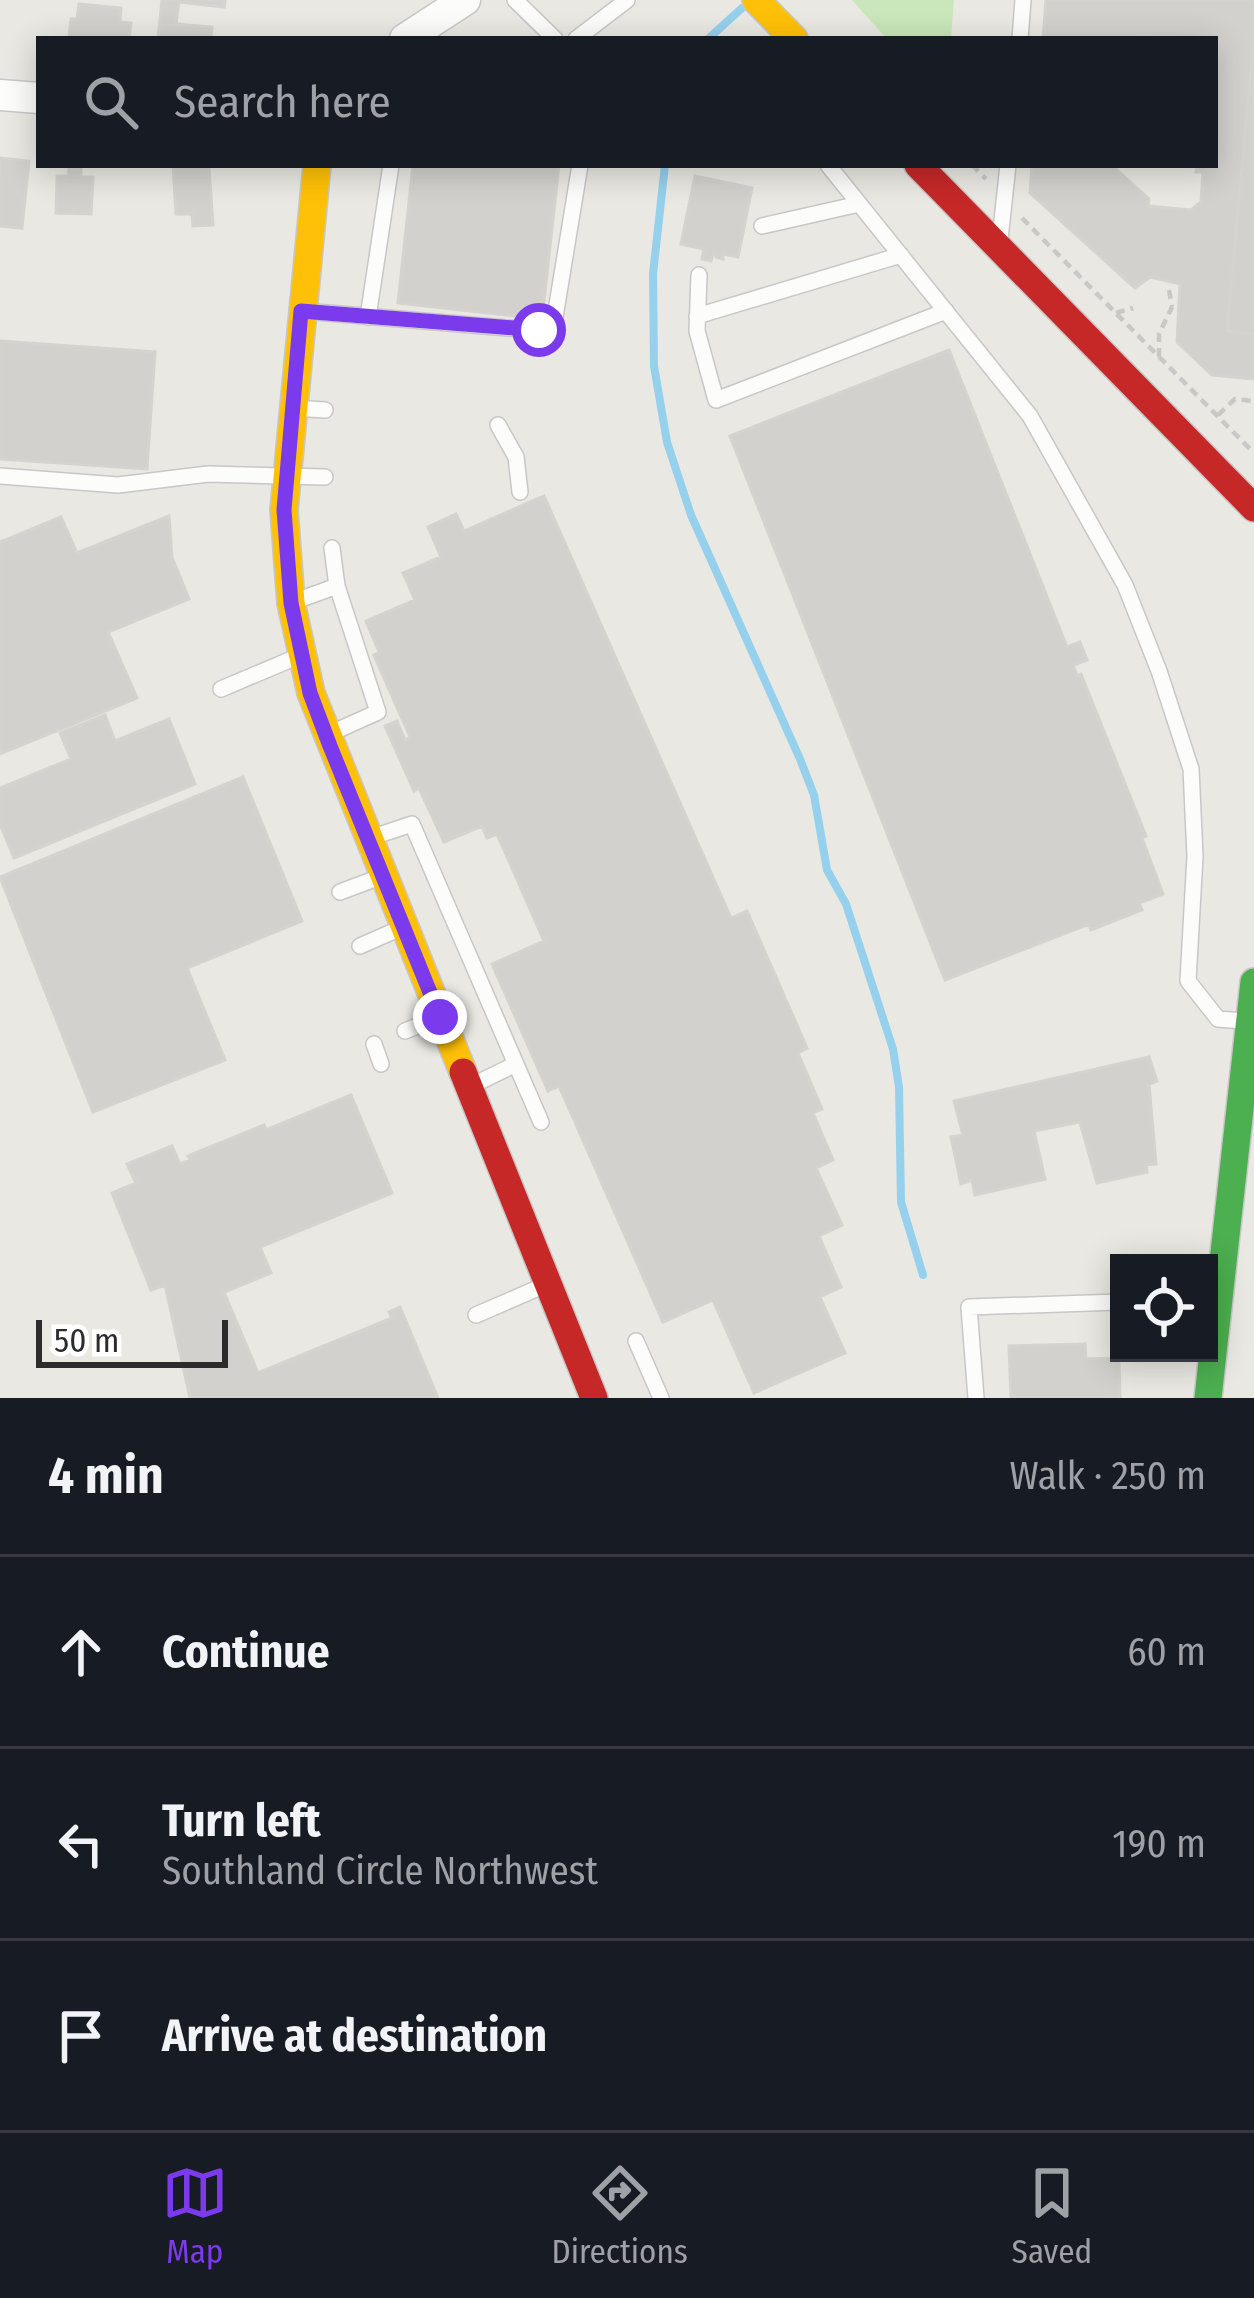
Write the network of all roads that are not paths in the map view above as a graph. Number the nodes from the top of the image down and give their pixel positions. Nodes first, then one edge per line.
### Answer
1 (465, 0) edge
2 (515, 0) edge
3 (627, 0) edge
4 (1023, 0) edge
5 (410, 36) edge
6 (552, 36) edge
7 (580, 36) edge
8 (1020, 36) edge
9 (0, 95) edge
10 (36, 98) edge
11 (317, 168) edge
12 (391, 168) edge
13 (580, 168) edge
14 (830, 168) edge
15 (921, 168) edge
16 (1008, 168) edge
17 (859, 204) junction
18 (762, 226) dead end
19 (999, 248) junction
20 (901, 255) junction
21 (699, 275) dead end
22 (301, 311) junction
23 (946, 311) junction
24 (368, 316) junction
25 (697, 316) junction
26 (291, 407) junction
27 (325, 410) dead end
28 (498, 425) dead end
29 (285, 475) junction
30 (0, 476) edge
31 (325, 477) dead end
32 (520, 492) dead end
33 (1254, 508) edge
34 (332, 548) dead end
35 (338, 586) junction
36 (291, 603) junction
37 (302, 655) junction
38 (221, 689) dead end
39 (326, 735) junction
40 (367, 839) junction
41 (382, 876) junction
42 (340, 892) dead end
43 (404, 927) junction
44 (360, 946) dead end
45 (1254, 982) edge
46 (440, 1017) junction
47 (1249, 1022) junction
48 (405, 1031) dead end
49 (374, 1044) dead end
50 (381, 1064) dead end
51 (516, 1064) junction
52 (468, 1088) junction
53 (541, 1122) dead end
54 (1218, 1269) edge
55 (548, 1284) junction
56 (1110, 1302) edge
57 (476, 1315) dead end
58 (636, 1341) dead end
59 (1210, 1362) edge
60 (654, 1396) edge
61 (594, 1398) edge
62 (976, 1398) edge
63 (1208, 1398) edge

1 - 5 street
2 - 6 lane
3 - 7 lane
4 - 8 lane
9 - 10 street
11 - 22 street
12 - 24 lane
13 - 24 lane
14 - 17 lane
15 - 19 street
16 - 19 lane
17 - 18 lane
17 - 20 lane
19 - 33 street
20 - 23 lane
20 - 25 lane
21 - 25 lane
22 - 24 lane
22 - 26 street
23 - 25 lane
23 - 47 lane
26 - 27 lane
26 - 29 street
28 - 32 lane
29 - 30 lane
29 - 31 lane
29 - 36 street
34 - 35 lane
35 - 36 lane
35 - 39 lane
36 - 37 street
37 - 38 lane
37 - 39 street
39 - 40 street
40 - 41 street
40 - 51 lane
41 - 42 lane
41 - 43 street
43 - 44 lane
43 - 46 street
45 - 47 street
46 - 48 lane
46 - 52 street
47 - 54 street
49 - 50 lane
51 - 52 lane
51 - 53 lane
52 - 55 street
55 - 57 lane
55 - 61 street
56 - 62 lane
58 - 60 lane
59 - 63 street

